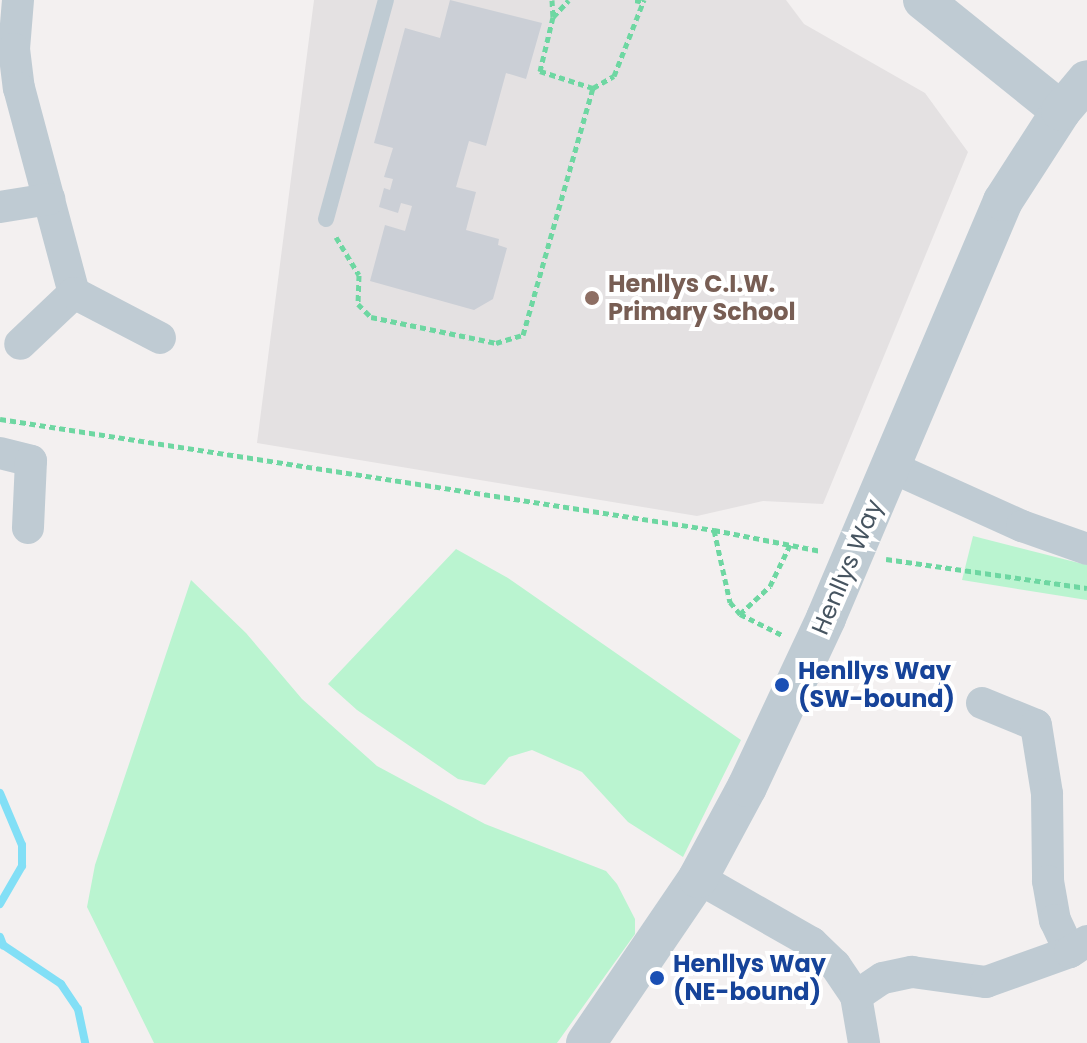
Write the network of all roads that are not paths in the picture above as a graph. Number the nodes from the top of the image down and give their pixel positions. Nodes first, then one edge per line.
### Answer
1 (18, 0) edge
2 (386, 0) edge
3 (923, 0) edge
4 (1087, 80) edge
5 (1061, 111) junction
6 (49, 199) junction
7 (0, 207) edge
8 (326, 219) road end
9 (74, 293) junction
10 (160, 338) dead end
11 (20, 344) dead end
12 (0, 453) edge
13 (889, 466) junction
14 (28, 528) dead end
15 (1087, 549) edge
16 (982, 703) dead end
17 (698, 878) junction
18 (1078, 946) edge
19 (856, 996) junction
20 (586, 1043) edge
21 (864, 1043) edge

1 - 6 street
2 - 8 lane
3 - 5 street
4 - 5 street, Henllys Way
5 - 13 street, Henllys Way
6 - 7 street
6 - 9 street
9 - 10 street
9 - 11 street
12 - 14 street
13 - 15 street
13 - 17 street, Henllys Way
16 - 18 street
17 - 19 street
17 - 20 street, Henllys Way
18 - 19 street
19 - 21 street

